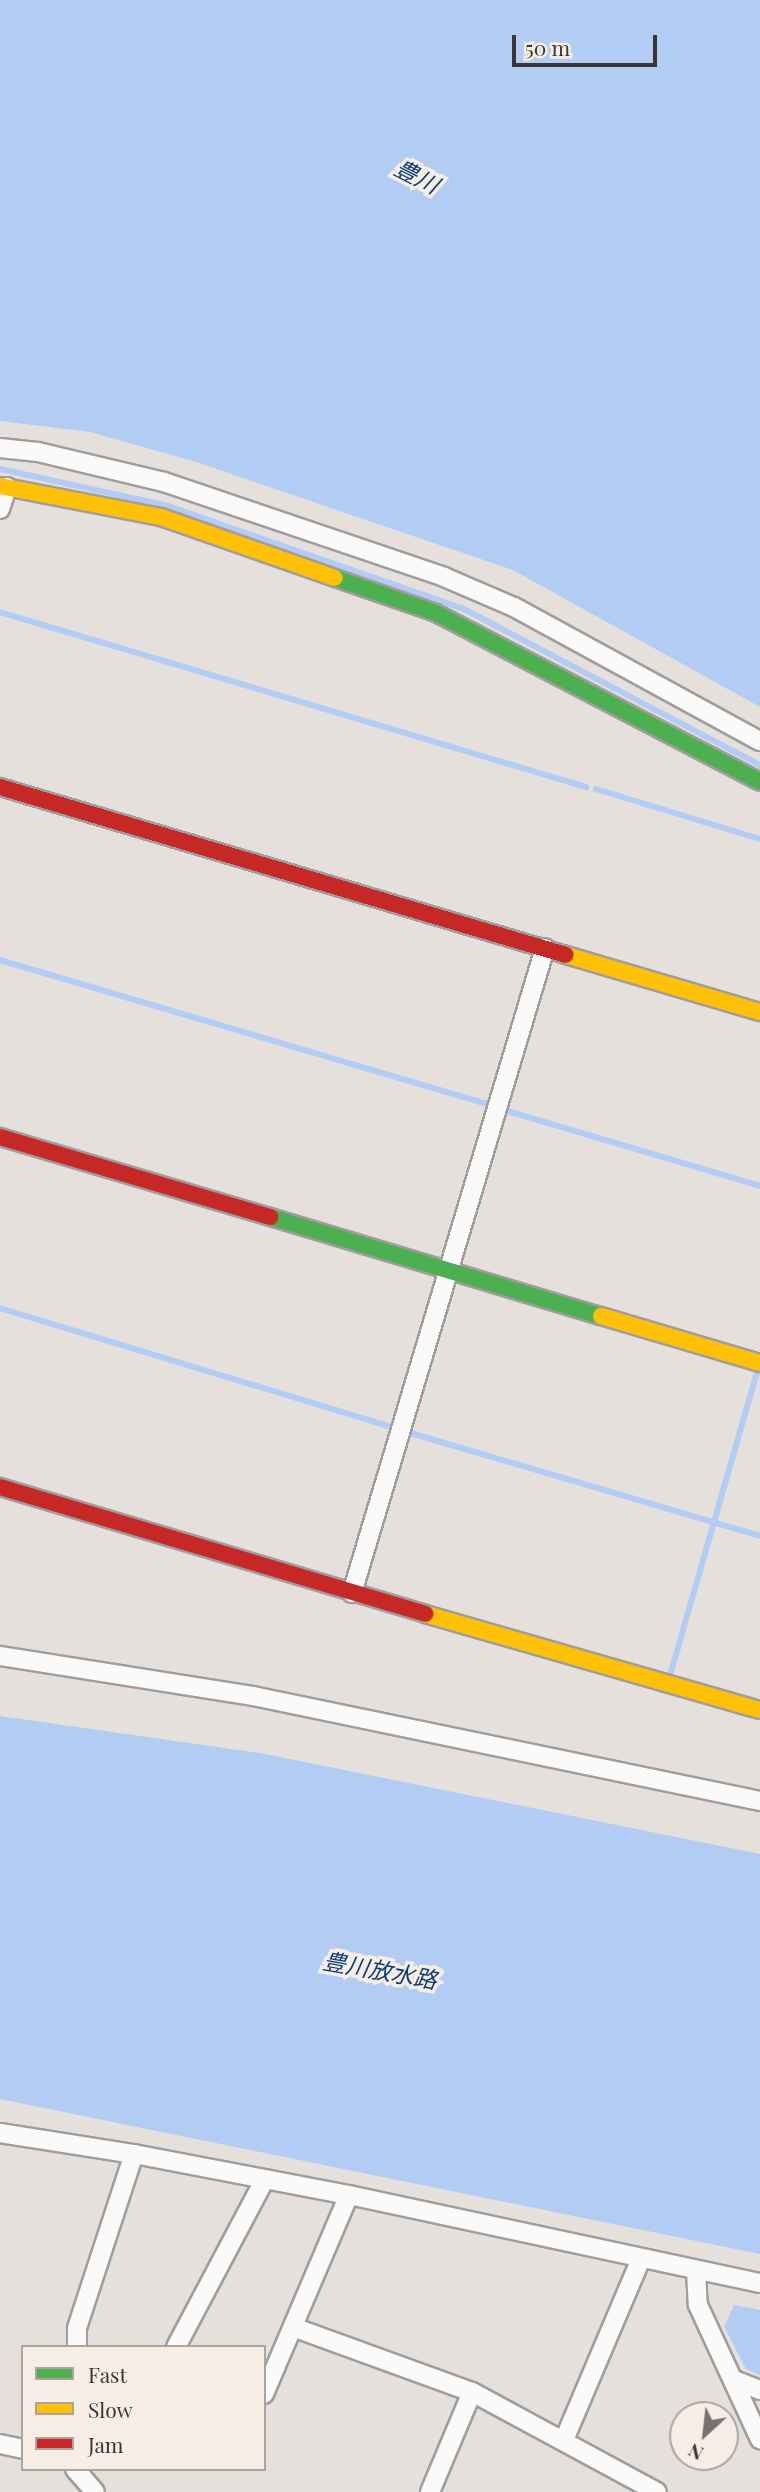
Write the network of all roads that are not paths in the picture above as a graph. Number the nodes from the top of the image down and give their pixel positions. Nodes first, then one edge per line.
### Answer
1 (0, 449) edge
2 (3, 487) edge
3 (0, 509) edge
4 (760, 741) edge
5 (760, 782) edge
6 (0, 787) edge
7 (545, 948) junction
8 (760, 1012) edge
9 (0, 1137) edge
10 (447, 1270) junction
11 (760, 1363) edge
12 (0, 1487) edge
13 (352, 1593) junction
14 (0, 1656) edge
15 (760, 1710) edge
16 (760, 1801) edge
17 (0, 2133) edge
18 (134, 2154) junction
19 (265, 2179) junction
20 (349, 2195) junction
21 (641, 2259) junction
22 (696, 2271) junction
23 (760, 2283) edge
24 (293, 2327) junction
25 (77, 2345) edge
26 (177, 2345) edge
27 (734, 2380) junction
28 (266, 2389) edge
29 (760, 2390) edge
30 (472, 2392) junction
31 (760, 2439) edge
32 (564, 2440) junction
33 (0, 2444) edge
34 (21, 2449) edge
35 (77, 2471) edge
36 (95, 2492) edge
37 (430, 2492) edge
38 (657, 2492) edge

1 - 4 street
2 - 3 street
2 - 5 street
6 - 7 street
7 - 8 street
7 - 10 street
9 - 10 street
10 - 11 street
10 - 13 street
12 - 13 street
13 - 15 street
14 - 16 street
17 - 18 street
18 - 19 street
18 - 25 street
19 - 20 street
19 - 26 street
20 - 21 street
20 - 24 street
21 - 22 street
21 - 32 street
22 - 23 street
22 - 27 street
24 - 28 street
24 - 30 street
27 - 29 street
27 - 31 street
30 - 32 street
30 - 37 street
32 - 38 street
33 - 34 street
35 - 36 street

